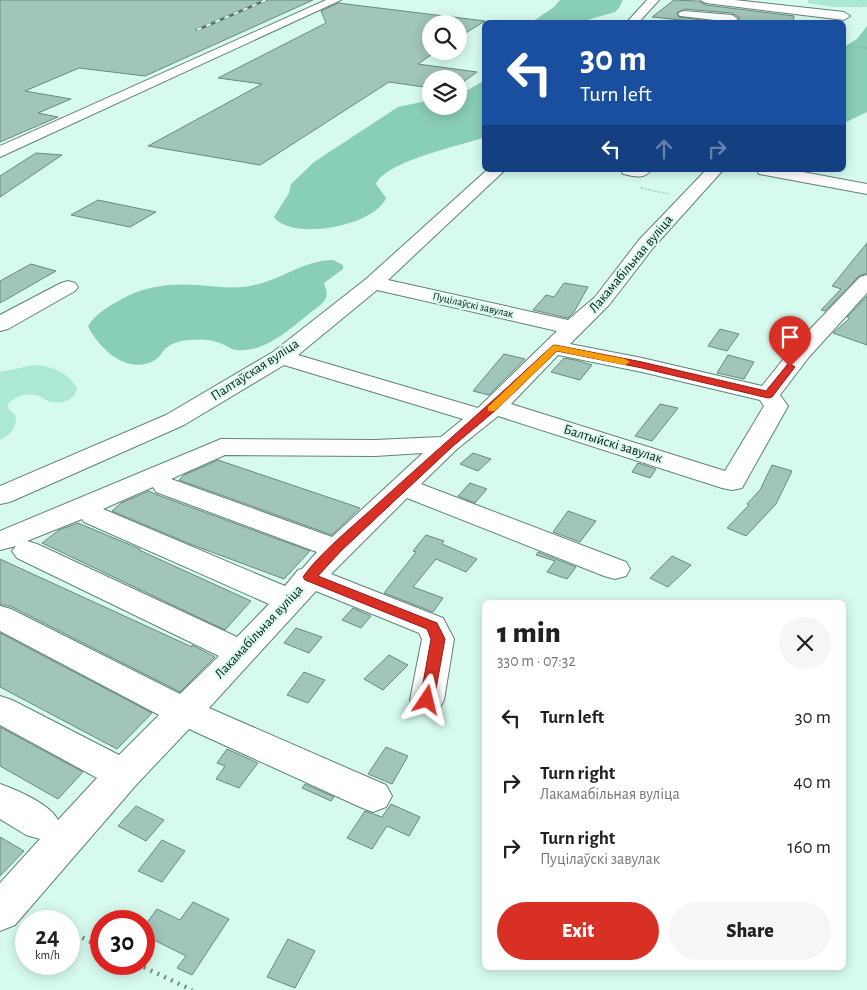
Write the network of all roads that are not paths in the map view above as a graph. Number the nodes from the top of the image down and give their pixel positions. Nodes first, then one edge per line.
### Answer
1 (335, 0) edge
2 (653, 0) edge
3 (706, 0) edge
4 (691, 11) edge
5 (810, 12) junction
6 (772, 15) edge
7 (841, 19) edge
8 (634, 20) edge
9 (741, 20) dead end
10 (802, 20) edge
11 (0, 152) edge
12 (494, 172) edge
13 (713, 172) edge
14 (776, 172) edge
15 (867, 189) edge
16 (867, 281) edge
17 (373, 283) junction
18 (68, 287) dead end
19 (0, 324) edge
20 (564, 338) junction
21 (282, 357) junction
22 (768, 395) junction
23 (488, 412) junction
24 (448, 444) junction
25 (166, 486) dead end
26 (404, 487) junction
27 (0, 496) edge
28 (94, 516) dead end
29 (14, 546) edge
30 (337, 549) junction
31 (615, 569) dead end
32 (310, 577) junction
33 (289, 600) junction
34 (0, 617) edge
35 (242, 653) junction
36 (427, 700) dead end
37 (0, 709) edge
38 (184, 711) junction
39 (123, 774) junction
40 (373, 796) dead end
41 (0, 800) edge
42 (40, 823) dead end
43 (0, 912) edge

1 - 11 street
2 - 8 street
3 - 6 street
4 - 6 street
4 - 9 street
5 - 6 street
5 - 7 street
5 - 10 street
12 - 17 street, Палтаўская вуліца
13 - 20 street, Лакамабільная вуліца
14 - 15 street
16 - 22 street
17 - 20 street, Пуцілаўскі завулак
17 - 21 street, Палтаўская вуліца
18 - 19 street
20 - 22 street, Пуцілаўскі завулак
20 - 23 street, Лакамабільная вуліца
21 - 23 street, Балтыйскі завулак
21 - 27 street, Палтаўская вуліца
22 - 23 street, Балтыйскі завулак
23 - 24 street, Лакамабільная вуліца
24 - 26 street, Лакамабільная вуліца
24 - 29 street
25 - 30 street
26 - 30 street, Лакамабільная вуліца
26 - 31 street
28 - 33 street
29 - 35 street
30 - 32 street, Лакамабільная вуліца
32 - 33 street, Лакамабільная вуліца
32 - 36 street
33 - 35 street, Лакамабільная вуліца
34 - 38 street
35 - 38 street, Лакамабільная вуліца
37 - 39 street
38 - 39 street, Лакамабільная вуліца
38 - 40 street
39 - 43 street, Лакамабільная вуліца
41 - 42 street

